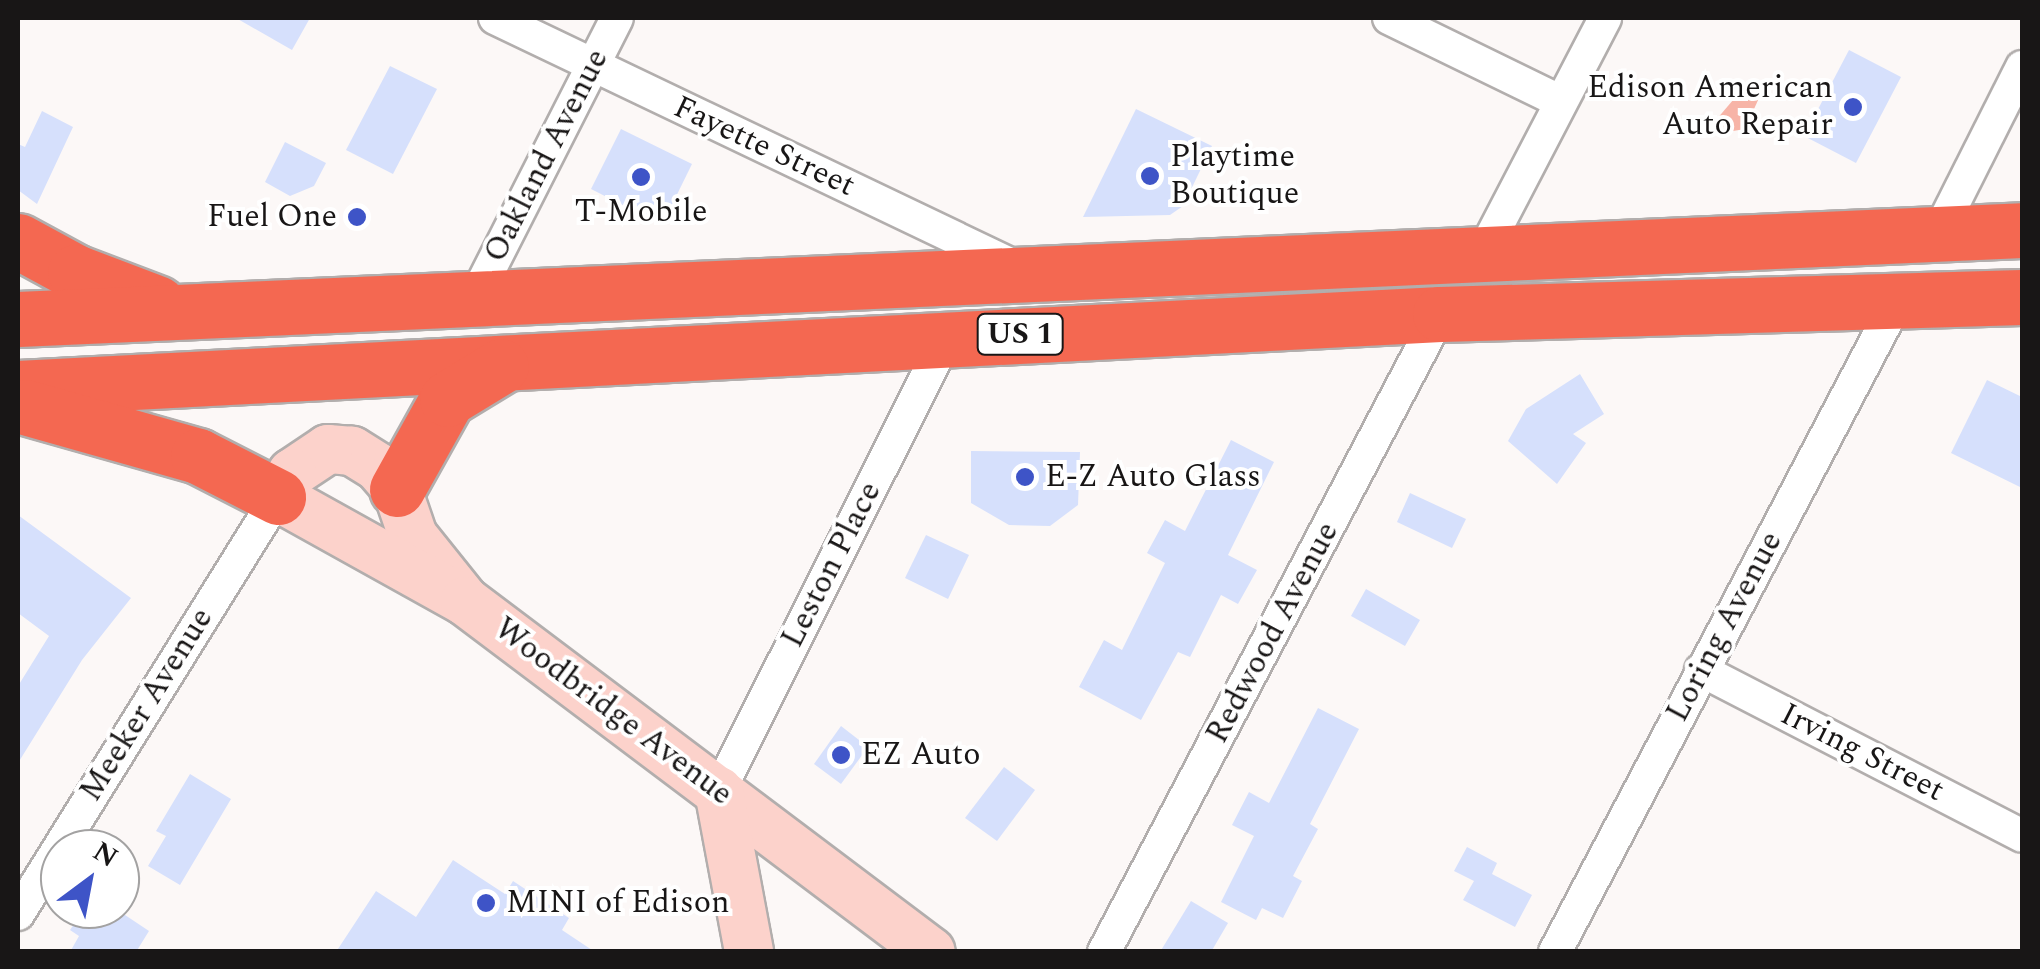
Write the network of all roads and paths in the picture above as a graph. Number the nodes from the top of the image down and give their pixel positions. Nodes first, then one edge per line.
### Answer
1 (495, 18) edge
2 (616, 18) edge
3 (1389, 18) edge
4 (1605, 18) edge
5 (592, 66) junction
6 (2022, 67) edge
7 (1561, 102) junction
8 (2022, 230) edge
9 (1938, 234) junction
10 (18, 241) edge
11 (1485, 249) junction
12 (1033, 276) junction
13 (476, 294) junction
14 (2022, 298) edge
15 (1896, 302) junction
16 (188, 313) junction
17 (1440, 314) junction
18 (18, 319) edge
19 (946, 338) junction
20 (506, 364) junction
21 (18, 388) edge
22 (18, 405) edge
23 (398, 489) junction
24 (278, 497) junction
25 (464, 601) junction
26 (1701, 670) junction
27 (718, 792) junction
28 (2022, 836) edge
29 (18, 914) edge
30 (749, 952) edge
31 (931, 952) edge
32 (1104, 952) edge
33 (1555, 952) edge

1 - 5 street, Fayette Street
2 - 5 street, Oakland Avenue
3 - 7 street
4 - 7 street
5 - 12 street, Fayette Street
5 - 13 street, Oakland Avenue
6 - 9 street
7 - 11 street
8 - 9 highway, US 1
9 - 11 highway, US 1
10 - 16 highway
11 - 12 highway, US 1
12 - 13 highway, US 1
13 - 16 highway, US 1
14 - 15 highway, US 1
15 - 17 highway, US 1
15 - 26 street, Loring Avenue
16 - 18 highway, US 1
17 - 19 highway, US 1
17 - 32 street, Redwood Avenue
19 - 20 highway, US 1
19 - 27 street, Leston Place
20 - 21 highway, US 1
20 - 23 highway
22 - 24 highway
23 - 24 street
23 - 25 street
24 - 25 street, Woodbridge Avenue
24 - 29 street, Meeker Avenue
25 - 27 street, Woodbridge Avenue
26 - 28 street, Irving Street
26 - 33 street, Loring Avenue
27 - 30 street
27 - 31 street, Woodbridge Avenue

